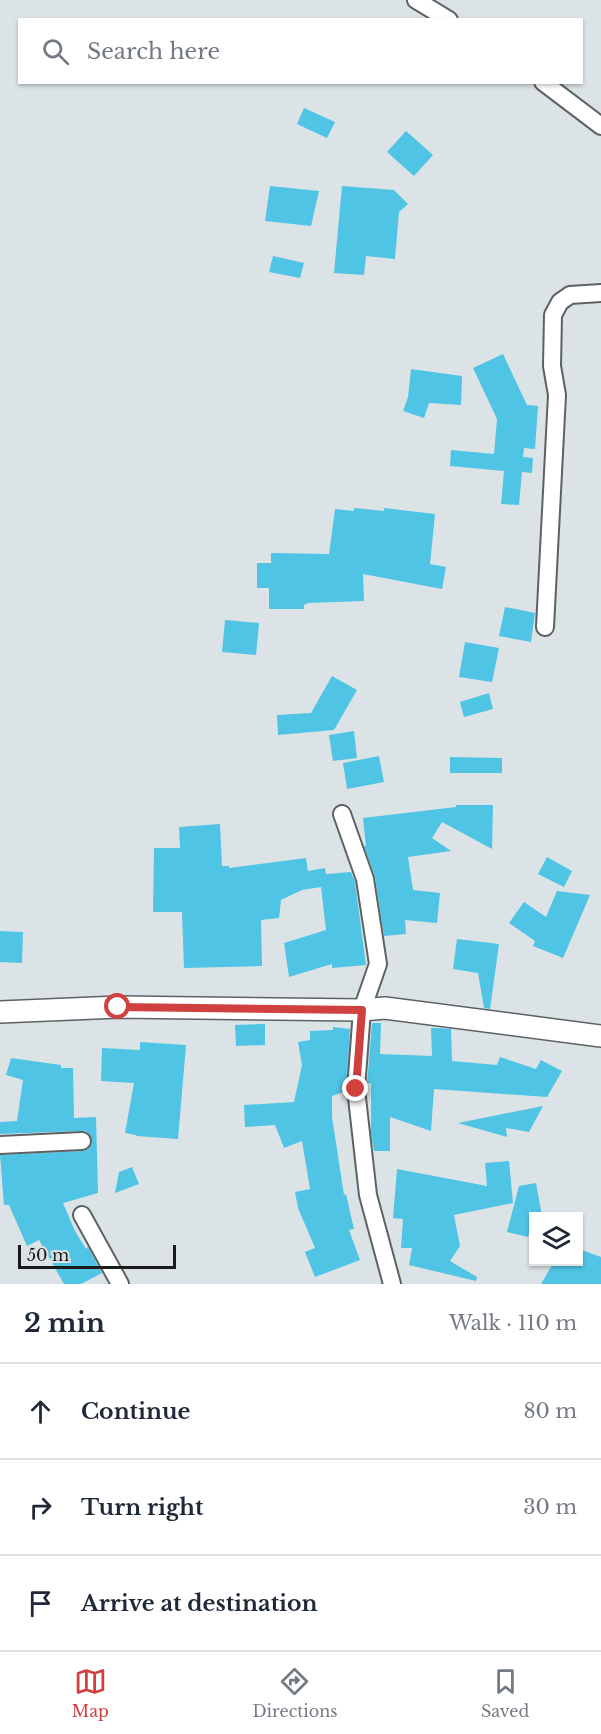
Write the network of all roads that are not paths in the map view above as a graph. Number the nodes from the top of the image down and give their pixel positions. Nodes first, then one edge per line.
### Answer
1 (416, 0) edge
2 (446, 18) edge
3 (546, 84) edge
4 (601, 126) edge
5 (601, 293) edge
6 (545, 627) dead end
7 (342, 814) dead end
8 (362, 1010) junction
9 (0, 1012) edge
10 (601, 1036) edge
11 (82, 1141) dead end
12 (0, 1145) edge
13 (82, 1215) dead end
14 (120, 1284) edge
15 (392, 1284) edge

1 - 2 street
3 - 4 street
5 - 6 street
7 - 8 street
8 - 9 street
8 - 10 street
8 - 15 street
11 - 12 street
13 - 14 street

